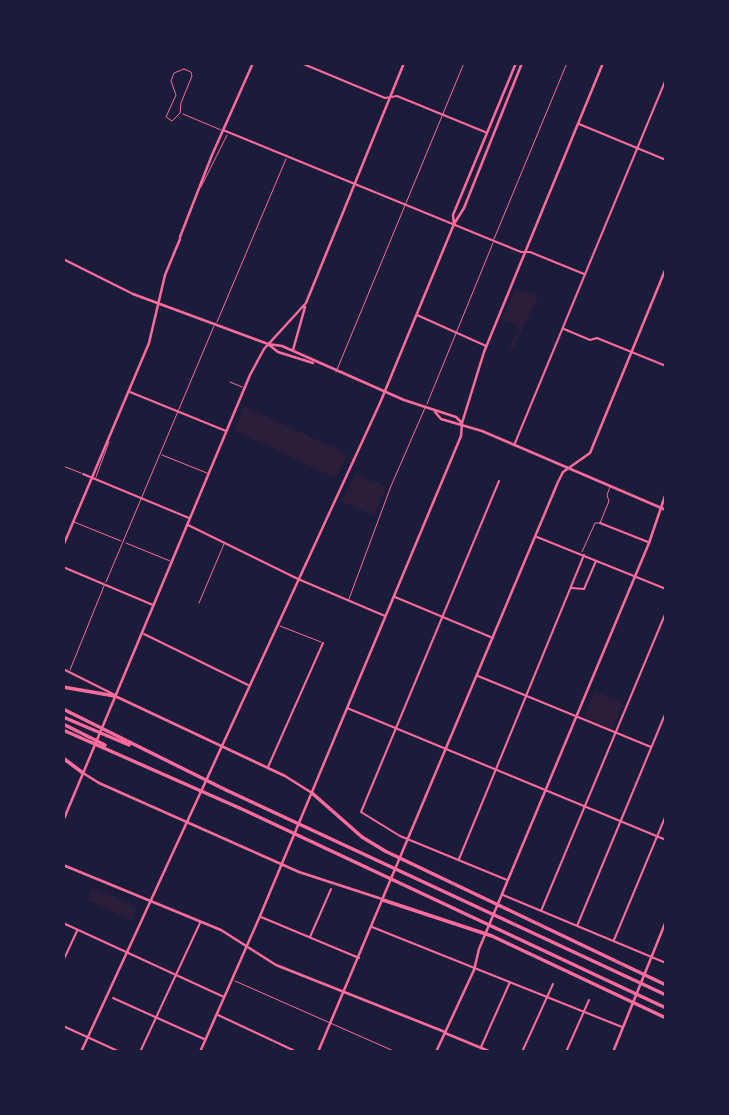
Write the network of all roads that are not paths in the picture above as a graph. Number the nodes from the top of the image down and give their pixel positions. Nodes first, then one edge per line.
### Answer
1 (253, 63) edge
2 (301, 63) edge
3 (404, 63) edge
4 (464, 63) edge
5 (516, 63) edge
6 (522, 63) edge
7 (567, 63) edge
8 (603, 63) edge
9 (666, 79) edge
10 (390, 97) junction
11 (180, 113) junction
12 (442, 114) junction
13 (578, 124) junction
14 (223, 130) junction
15 (228, 132) junction
16 (487, 133) junction
17 (637, 148) junction
18 (287, 156) junction
19 (666, 160) edge
20 (354, 184) junction
21 (201, 187) junction
22 (405, 205) junction
23 (454, 224) junction
24 (494, 241) junction
25 (525, 252) junction
26 (63, 259) edge
27 (666, 268) edge
28 (585, 274) junction
29 (306, 303) junction
30 (158, 304) junction
31 (416, 315) junction
32 (216, 324) junction
33 (563, 329) junction
34 (456, 332) junction
35 (268, 344) junction
36 (486, 346) junction
37 (296, 352) junction
38 (632, 352) junction
39 (318, 364) junction
40 (666, 366) edge
41 (337, 372) junction
42 (230, 382) dead end
43 (244, 388) junction
44 (128, 391) junction
45 (384, 392) junction
46 (425, 408) junction
47 (176, 411) junction
48 (435, 412) junction
49 (462, 424) junction
50 (227, 432) junction
51 (515, 445) junction
52 (160, 454) junction
53 (63, 466) edge
54 (569, 469) junction
55 (83, 474) joint
56 (209, 474) junction
57 (90, 477) junction
58 (499, 481) dead end
59 (610, 487) junction
60 (666, 493) edge
61 (141, 498) junction
62 (664, 509) edge
63 (190, 519) junction
64 (73, 521) junction
65 (600, 523) junction
66 (188, 525) junction
67 (536, 536) junction
68 (123, 542) junction
69 (224, 543) junction
70 (649, 543) junction
71 (63, 546) edge
72 (583, 555) junction
73 (596, 560) junction
74 (172, 562) junction
75 (63, 567) edge
76 (635, 576) junction
77 (299, 579) junction
78 (105, 585) junction
79 (572, 588) junction
80 (666, 589) edge
81 (394, 597) junction
82 (348, 601) junction
83 (198, 603) dead end
84 (154, 605) junction
85 (666, 611) edge
86 (386, 616) junction
87 (442, 617) junction
88 (277, 625) junction
89 (142, 633) junction
90 (493, 638) junction
91 (323, 643) joint
92 (63, 669) edge
93 (69, 672) junction
94 (477, 676) junction
95 (249, 686) junction
96 (63, 687) edge
97 (116, 696) junction
98 (527, 696) junction
99 (347, 708) junction
100 (63, 709) edge
101 (666, 712) edge
102 (63, 717) edge
103 (576, 717) junction
104 (63, 724) edge
105 (396, 728) junction
106 (63, 730) edge
107 (615, 733) junction
108 (222, 746) junction
109 (651, 747) junction
110 (447, 749) junction
111 (157, 756) junction
112 (63, 758) edge
113 (142, 764) junction
114 (267, 768) junction
115 (496, 769) junction
116 (83, 773) junction
117 (546, 790) junction
118 (312, 793) junction
119 (585, 806) junction
120 (666, 815) edge
121 (63, 821) edge
122 (187, 821) junction
123 (621, 821) junction
124 (657, 836) junction
125 (409, 839) junction
126 (666, 840) edge
127 (459, 860) junction
128 (282, 864) junction
129 (63, 865) edge
130 (508, 880) junction
131 (331, 889) dead end
132 (502, 895) junction
133 (383, 900) junction
134 (150, 901) junction
135 (541, 911) junction
136 (260, 916) junction
137 (666, 921) edge
138 (200, 922) junction
139 (63, 923) edge
140 (577, 926) junction
141 (372, 927) junction
142 (78, 930) junction
143 (310, 938) junction
144 (613, 941) junction
145 (247, 947) junction
146 (127, 952) junction
147 (651, 957) junction
148 (359, 958) junction
149 (63, 961) edge
150 (666, 963) edge
151 (475, 968) junction
152 (176, 975) junction
153 (233, 980) junction
154 (510, 981) junction
155 (553, 984) dead end
156 (666, 985) edge
157 (345, 992) junction
158 (666, 995) edge
159 (548, 996) junction
160 (113, 998) dead end
161 (225, 998) junction
162 (589, 1000) dead end
163 (666, 1008) edge
164 (584, 1012) junction
165 (217, 1015) junction
166 (156, 1017) junction
167 (666, 1018) edge
168 (330, 1024) junction
169 (63, 1026) edge
170 (623, 1028) junction
171 (445, 1032) junction
172 (88, 1037) junction
173 (205, 1040) junction
174 (480, 1048) junction
175 (202, 1051) edge
176 (613, 1051) edge
177 (81, 1052) edge
178 (120, 1052) edge
179 (140, 1052) edge
180 (297, 1052) edge
181 (318, 1052) edge
182 (396, 1052) edge
183 (436, 1052) edge
184 (491, 1052) edge
185 (522, 1052) edge
186 (566, 1052) edge
187 (618, 1052) edge

1 - 14 main road
2 - 10 street
3 - 10 main road
4 - 12 lane
5 - 16 main road
6 - 23 main road
7 - 24 lane
8 - 13 main road
9 - 17 street
10 - 12 street
10 - 20 main road
11 - 11 lane
11 - 14 lane
12 - 16 street
12 - 22 lane
13 - 17 street
13 - 25 main road
14 - 15 street
14 - 21 main road
15 - 18 street
15 - 21 lane
16 - 23 main road
17 - 19 street
17 - 28 street
18 - 20 street
18 - 32 lane
20 - 22 street
20 - 29 main road
21 - 30 main road
22 - 23 street
22 - 41 lane
23 - 24 street
23 - 31 main road
24 - 25 street
24 - 34 lane
25 - 28 street
25 - 36 main road
26 - 30 main road
27 - 38 main road
28 - 33 street
29 - 35 main road
29 - 37 main road
30 - 32 main road
30 - 44 main road
31 - 34 street
31 - 45 main road
32 - 35 main road
32 - 47 lane
33 - 38 street
33 - 51 street
34 - 36 street
34 - 46 lane
35 - 37 main road
35 - 39 main road
35 - 43 main road
36 - 49 main road
37 - 39 main road
38 - 40 street
38 - 54 main road
39 - 41 main road
41 - 45 main road
42 - 43 lane
43 - 50 main road
44 - 47 street
44 - 57 main road
45 - 46 main road
45 - 77 main road
46 - 48 main road
46 - 82 lane
47 - 50 street
47 - 52 lane
48 - 49 main road
48 - 49 main road
49 - 51 main road
49 - 81 main road
50 - 56 main road
51 - 54 main road
52 - 56 lane
52 - 61 lane
53 - 55 lane
54 - 59 main road
54 - 67 main road
55 - 57 street
56 - 63 main road
57 - 61 street
57 - 64 main road
58 - 87 street
59 - 62 main road
59 - 65 lane
60 - 62 main road
61 - 63 street
61 - 68 lane
62 - 70 main road
63 - 66 main road
64 - 68 lane
64 - 71 main road
65 - 70 street
65 - 72 lane
66 - 69 street
66 - 74 main road
67 - 72 street
67 - 90 main road
68 - 74 lane
68 - 78 lane
69 - 77 street
69 - 83 lane
70 - 76 main road
72 - 73 street
72 - 79 street
73 - 76 street
73 - 79 street
74 - 84 main road
75 - 78 street
76 - 80 street
76 - 103 main road
77 - 82 street
77 - 88 main road
78 - 84 street
78 - 93 lane
79 - 98 street
81 - 86 main road
81 - 87 street
82 - 86 street
84 - 89 main road
85 - 107 street
86 - 99 main road
87 - 90 street
87 - 105 street
88 - 91 lane
88 - 95 main road
89 - 95 street
89 - 97 main road
90 - 94 main road
91 - 114 street
92 - 93 street
93 - 97 street
94 - 98 street
94 - 110 main road
95 - 108 main road
96 - 97 highway
97 - 108 main road
97 - 116 main road
98 - 103 street
98 - 115 street
99 - 105 street
99 - 118 main road
100 - 111 highway
101 - 109 street
102 - 111 highway
103 - 107 street
103 - 117 main road
104 - 113 highway
105 - 110 street
105 - 125 street
106 - 113 highway
107 - 109 street
107 - 119 street
108 - 114 main road
108 - 122 main road
109 - 123 street
110 - 115 street
110 - 125 main road
111 - 158 highway
112 - 116 highway
113 - 163 highway
114 - 118 main road
115 - 117 street
115 - 127 street
116 - 121 main road
116 - 122 main road
117 - 119 street
117 - 130 main road
118 - 128 main road
118 - 156 highway
119 - 123 street
119 - 135 street
120 - 124 street
122 - 128 main road
122 - 134 main road
123 - 124 street
123 - 140 street
124 - 126 street
124 - 144 street
125 - 127 street
125 - 133 main road
127 - 130 street
128 - 133 main road
128 - 136 main road
129 - 134 main road
130 - 132 main road
131 - 143 street
132 - 135 street
132 - 151 main road
133 - 141 main road
133 - 167 highway
134 - 138 main road
134 - 146 main road
135 - 140 street
136 - 143 street
136 - 145 main road
137 - 147 main road
138 - 145 main road
138 - 152 street
139 - 142 street
140 - 144 street
141 - 148 main road
141 - 151 street
142 - 146 street
142 - 149 street
143 - 148 street
144 - 147 street
145 - 153 main road
145 - 157 main road
146 - 152 street
146 - 172 main road
147 - 150 street
147 - 170 main road
148 - 157 main road
151 - 154 street
151 - 171 main road
152 - 161 street
152 - 166 street
153 - 161 main road
153 - 168 lane
154 - 159 street
154 - 174 street
155 - 159 street
157 - 168 main road
157 - 171 main road
159 - 164 street
159 - 185 street
160 - 166 street
161 - 165 main road
162 - 164 street
164 - 170 street
164 - 186 street
165 - 173 main road
165 - 180 street
166 - 173 street
166 - 179 street
168 - 181 main road
168 - 182 lane
169 - 172 street
170 - 176 main road
171 - 174 main road
171 - 183 main road
172 - 177 main road
172 - 178 street
173 - 175 main road
174 - 184 main road
176 - 187 street

